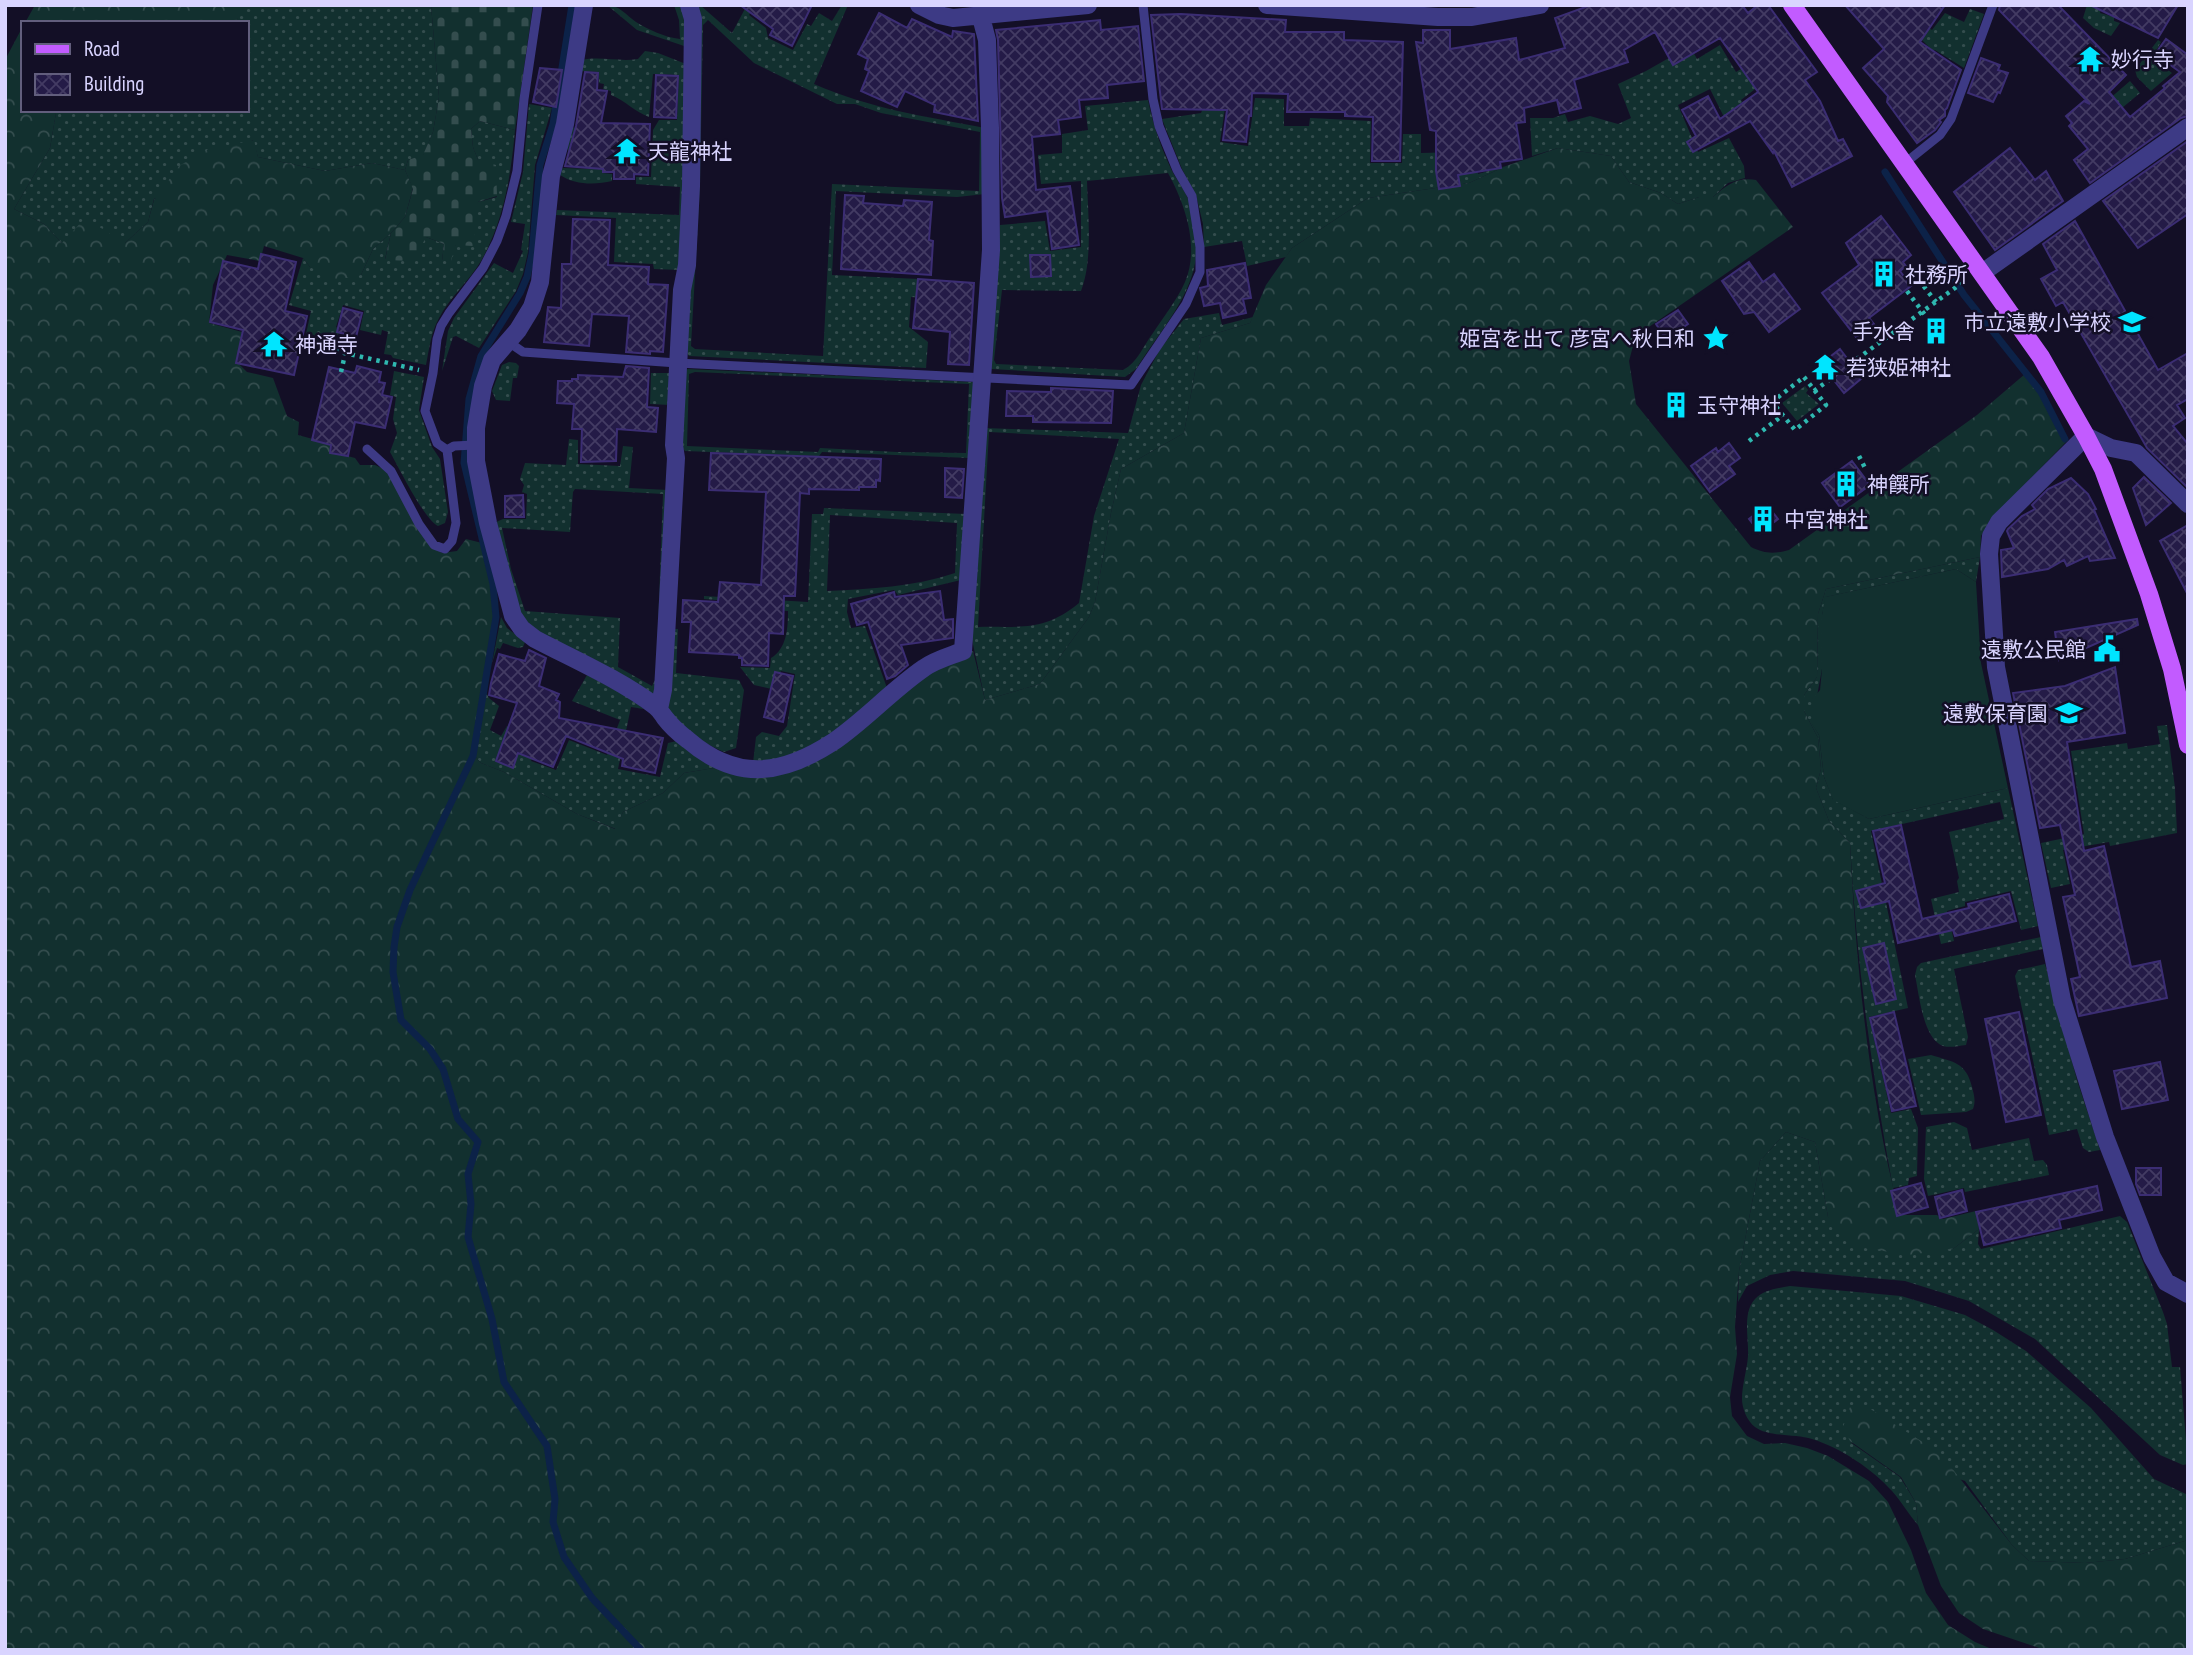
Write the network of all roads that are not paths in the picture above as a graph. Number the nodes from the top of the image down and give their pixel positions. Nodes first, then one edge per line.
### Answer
1 (538, 5) edge
2 (584, 5) edge
3 (689, 5) edge
4 (919, 5) edge
5 (1088, 5) edge
6 (1143, 5) edge
7 (1267, 5) edge
8 (1540, 5) edge
9 (1792, 5) edge
10 (1993, 5) edge
11 (981, 16) junction
12 (2188, 127) edge
13 (1905, 163) junction
14 (1982, 272) junction
15 (507, 341) junction
16 (677, 363) junction
17 (980, 377) junction
18 (2086, 436) junction
19 (472, 445) junction
20 (450, 448) junction
21 (367, 449) dead end
22 (2188, 504) edge
23 (659, 709) junction
24 (2188, 745) edge
25 (2188, 1294) edge

1 - 20 lane
2 - 15 street
3 - 16 street
4 - 11 street
5 - 11 street
6 - 17 lane
7 - 8 street
9 - 13 main road
10 - 13 lane
11 - 17 street
12 - 14 street
13 - 14 main road
14 - 18 main road
15 - 16 lane
15 - 19 street
16 - 17 lane
16 - 23 street
17 - 23 street
18 - 22 street
18 - 24 main road
18 - 25 street
19 - 20 lane
19 - 23 street
20 - 21 lane

